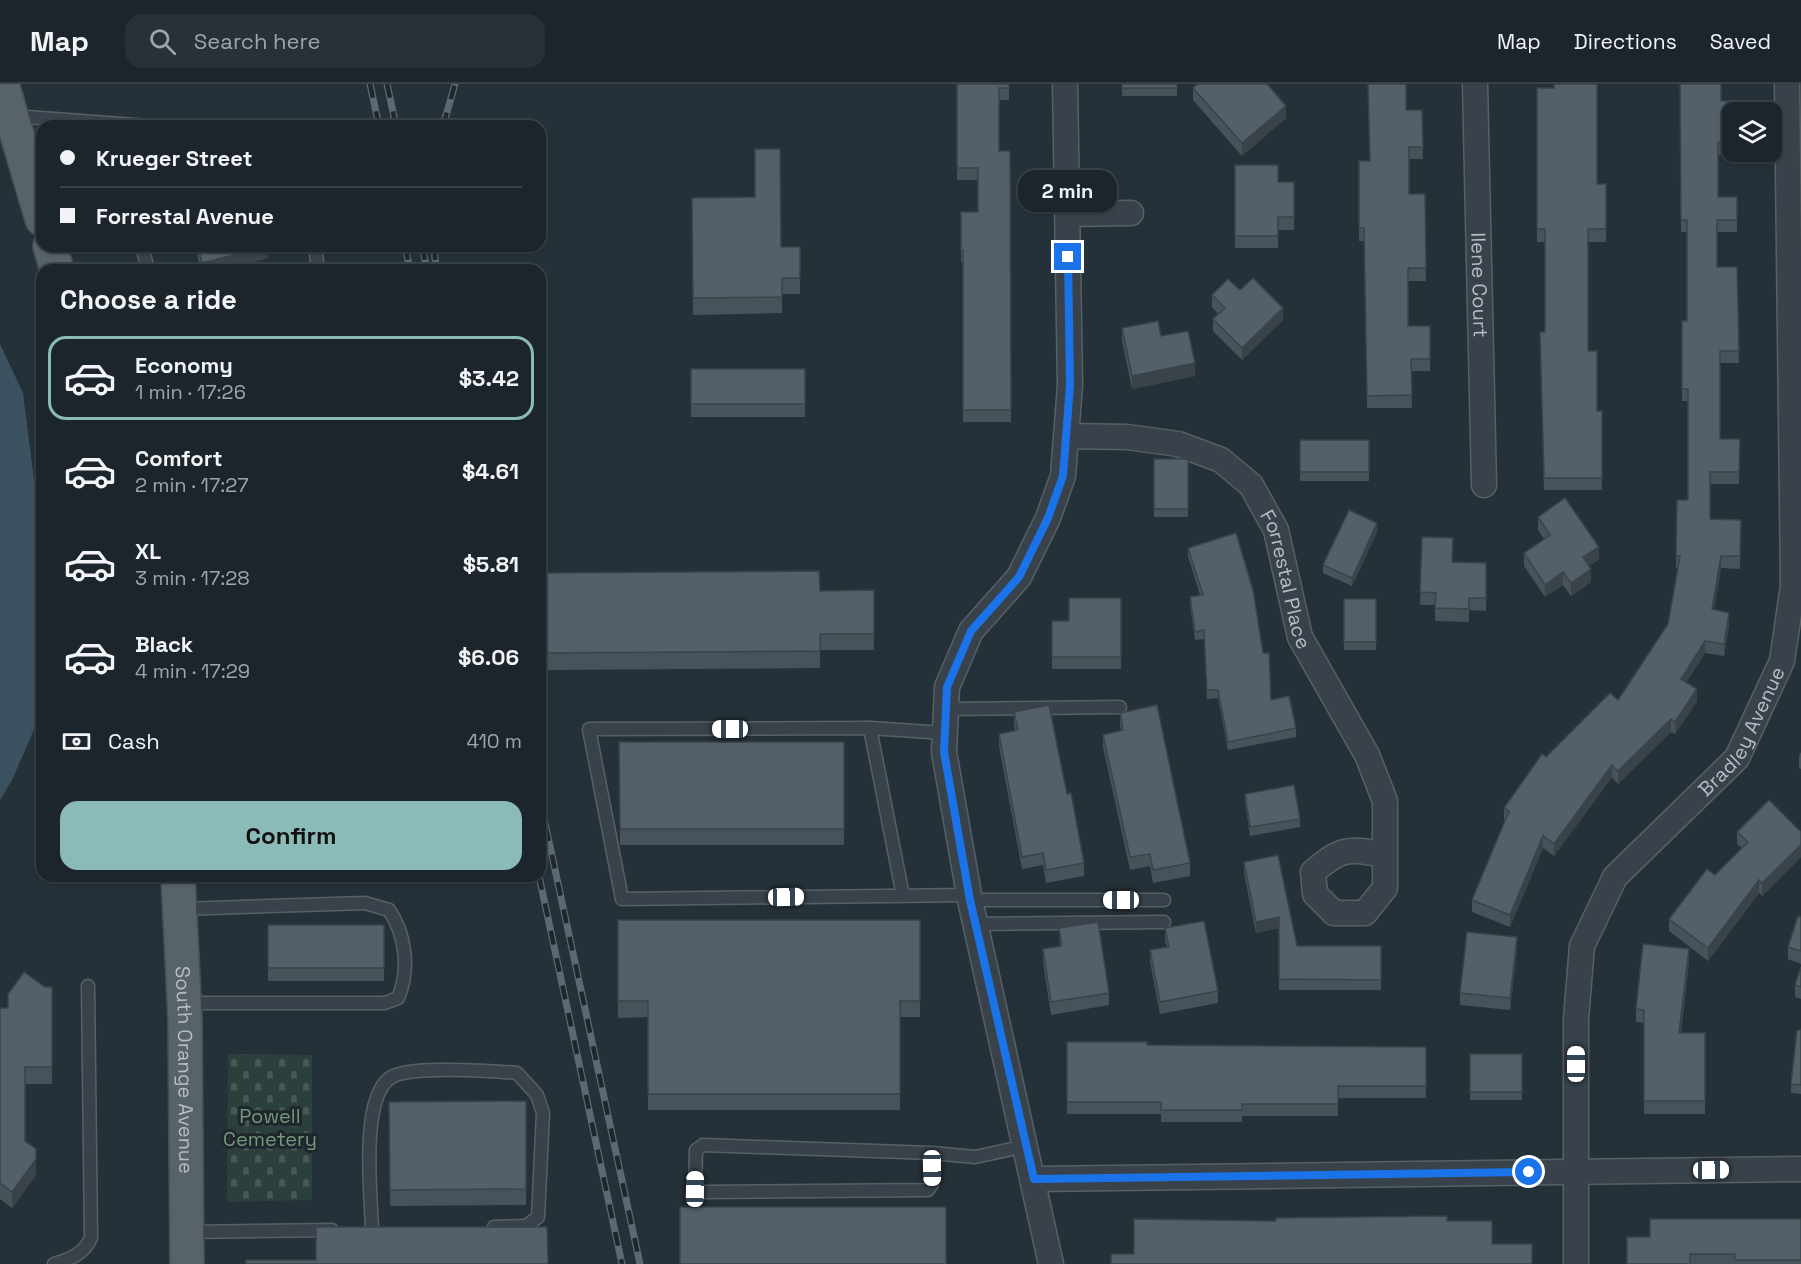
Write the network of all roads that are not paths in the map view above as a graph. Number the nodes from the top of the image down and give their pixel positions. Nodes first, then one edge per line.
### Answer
1 (2, 84) edge
2 (1065, 84) edge
3 (1475, 84) edge
4 (1788, 84) edge
5 (6, 117) edge
6 (46, 120) edge
7 (1794, 192) edge
8 (36, 202) edge
9 (1131, 213) dead end
10 (1067, 214) junction
11 (1068, 436) junction
12 (1484, 485) dead end
13 (1797, 521) edge
14 (1120, 707) dead end
15 (946, 721) junction
16 (870, 728) junction
17 (1383, 855) dead end
18 (179, 882) edge
19 (903, 896) junction
20 (969, 898) junction
21 (1164, 900) dead end
22 (181, 909) junction
23 (1164, 922) dead end
24 (975, 924) junction
25 (88, 986) dead end
26 (185, 1003) junction
27 (1026, 1146) junction
28 (932, 1153) junction
29 (1801, 1168) edge
30 (1576, 1172) junction
31 (1034, 1179) junction
32 (479, 1227) edge
33 (186, 1232) junction
34 (54, 1264) edge
35 (187, 1264) edge
36 (1051, 1264) edge
37 (1576, 1264) edge

1 - 5 main road
2 - 10 street
3 - 12 street, Ilene Court
4 - 7 street, Bradley Avenue
5 - 6 lane
5 - 8 main road
7 - 13 street, Bradley Avenue
9 - 10 street
10 - 11 street
11 - 15 street
11 - 17 street, Forrestal Place
13 - 30 street, Bradley Avenue
14 - 15 lane
15 - 16 lane
15 - 20 street
16 - 19 lane
16 - 19 lane
18 - 22 main road, South Orange Avenue
19 - 20 lane
20 - 21 lane
20 - 24 street
22 - 26 main road, South Orange Avenue
22 - 26 lane
23 - 24 lane
24 - 27 street
25 - 34 lane
26 - 33 main road, South Orange Avenue
27 - 28 lane
27 - 31 street
28 - 28 lane
29 - 30 street
30 - 31 street
30 - 37 street, Bradley Avenue
31 - 36 street
32 - 33 lane
33 - 35 main road, South Orange Avenue

